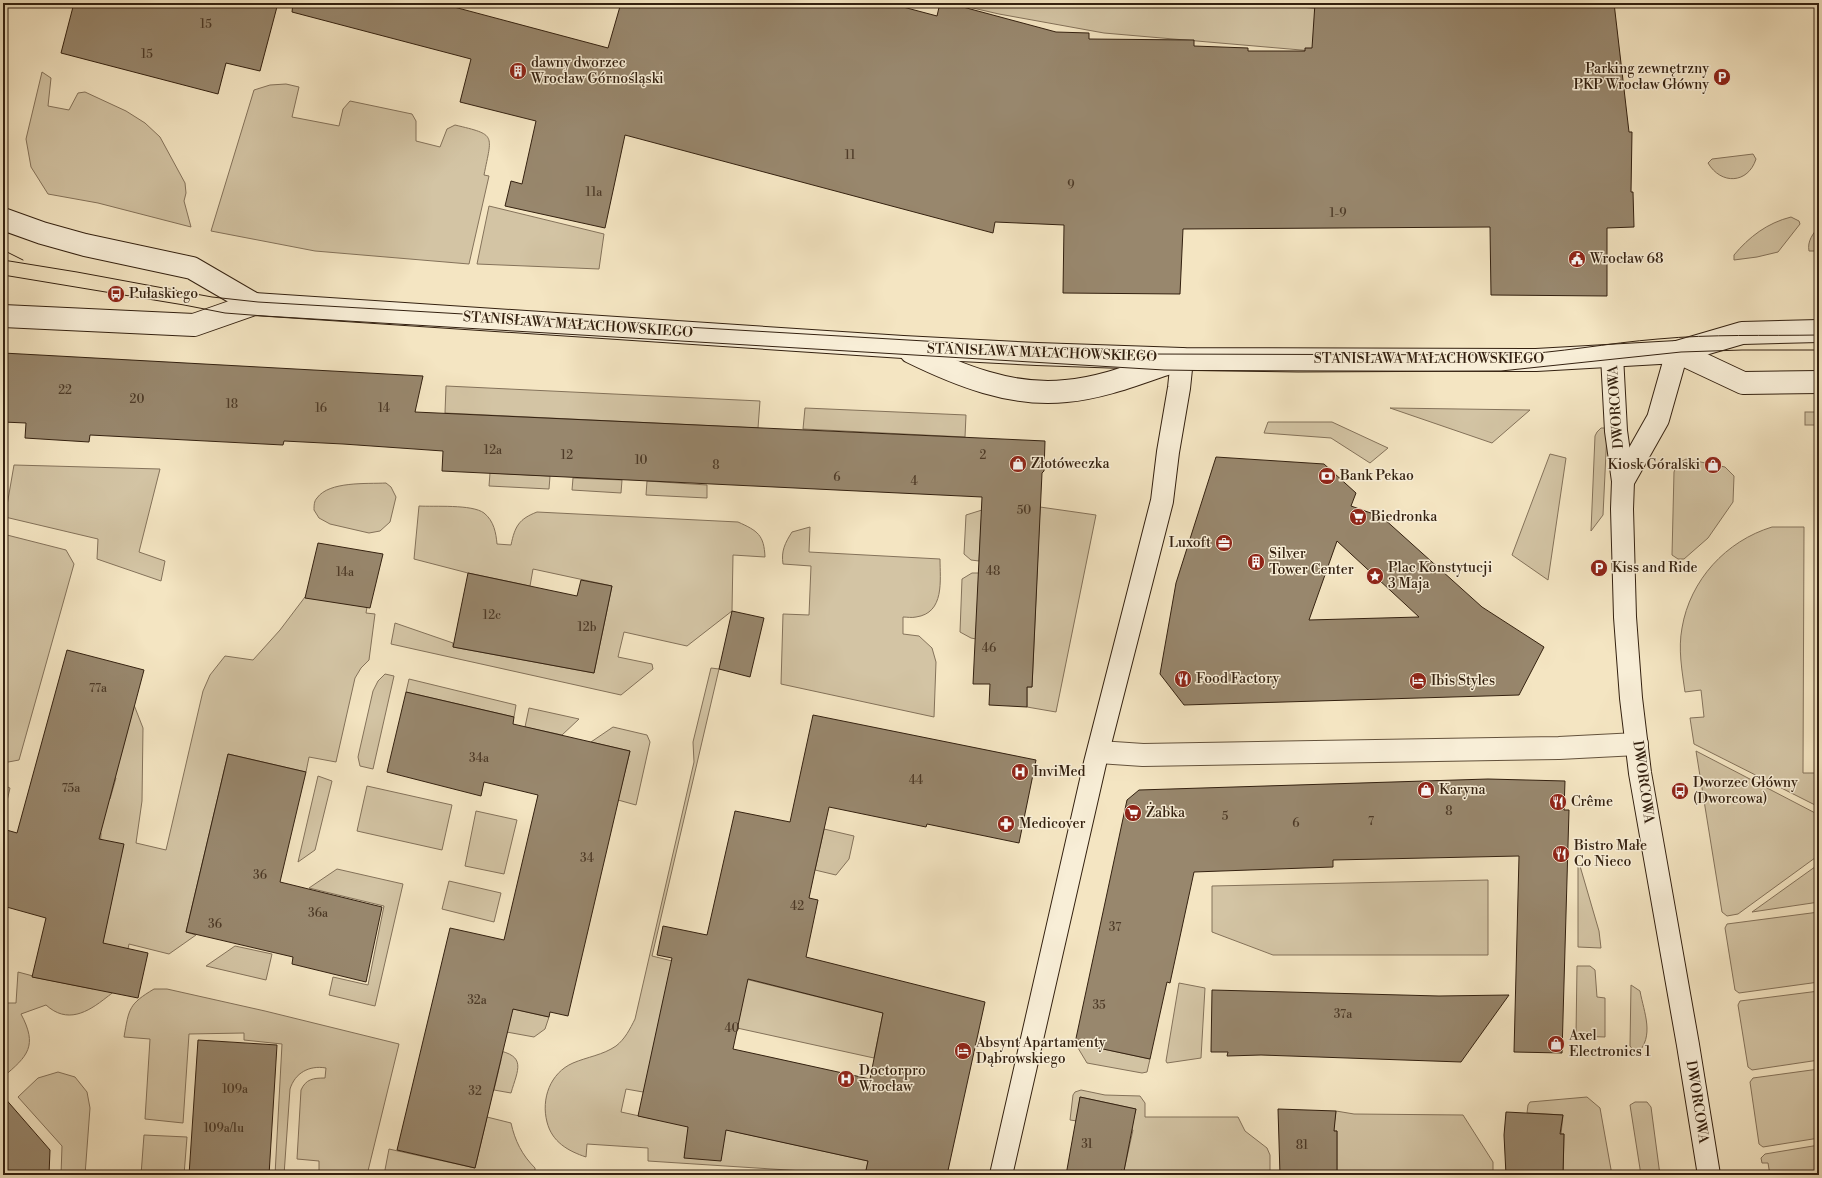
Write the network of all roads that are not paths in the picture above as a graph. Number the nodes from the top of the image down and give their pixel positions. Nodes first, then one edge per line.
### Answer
1 (3, 219) edge
2 (254, 304) junction
3 (3, 316) edge
4 (1819, 331) edge
5 (903, 347) junction
6 (1677, 352) junction
7 (1612, 356) junction
8 (1182, 359) junction
9 (1819, 382) edge
10 (1623, 481) junction
11 (1637, 744) junction
12 (1098, 752) junction
13 (1001, 1175) edge
14 (1709, 1175) edge

1 - 2 street, STANISŁAWA MAŁACHOWSKIEGO
2 - 3 street, STANISŁAWA MAŁACHOWSKIEGO
2 - 5 street, STANISŁAWA MAŁACHOWSKIEGO
4 - 6 street, STANISŁAWA MAŁACHOWSKIEGO
5 - 8 street, STANISŁAWA MAŁACHOWSKIEGO
5 - 8 street, STANISŁAWA MAŁACHOWSKIEGO
6 - 7 street, STANISŁAWA MAŁACHOWSKIEGO
6 - 9 street
6 - 10 street, DWORCOWA
7 - 8 street, STANISŁAWA MAŁACHOWSKIEGO
7 - 10 street, DWORCOWA
8 - 12 street
10 - 11 street, DWORCOWA
11 - 12 street
11 - 14 street, DWORCOWA
12 - 13 street

